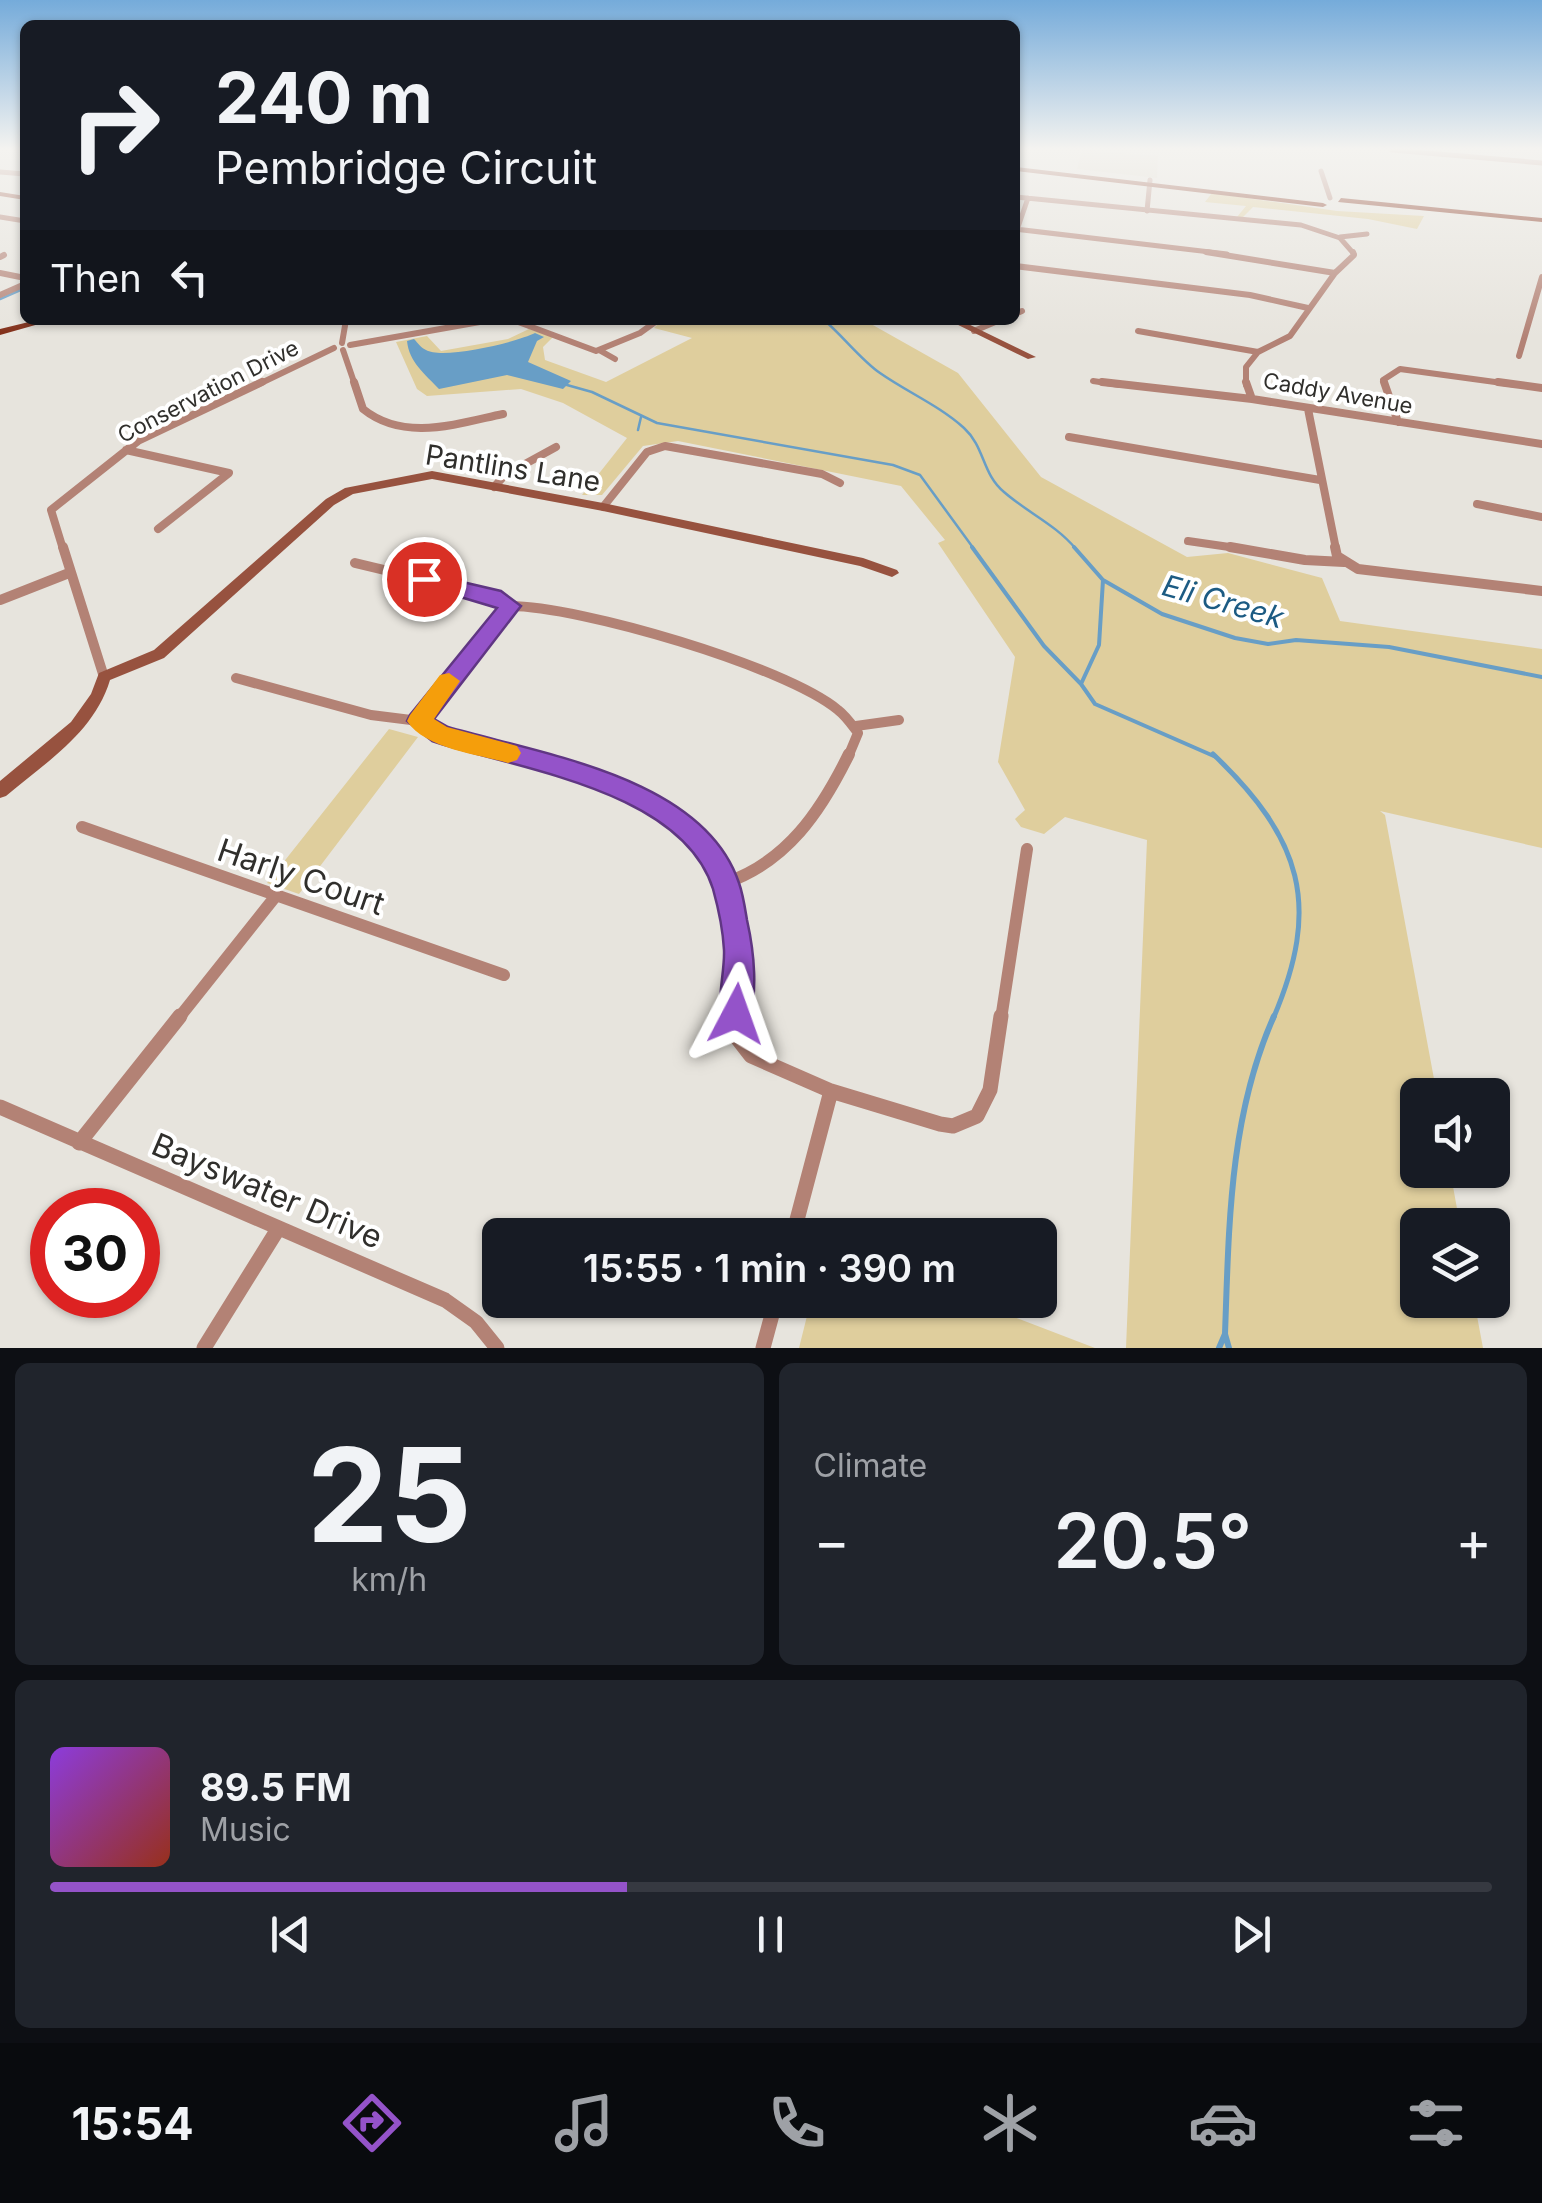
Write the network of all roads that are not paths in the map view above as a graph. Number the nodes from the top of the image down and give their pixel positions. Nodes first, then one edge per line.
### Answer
1 (1168, 213) edge
2 (1447, 213) edge
3 (1460, 213) edge
4 (1542, 222) edge
5 (1020, 229) edge
6 (1367, 234) dead end
7 (1340, 237) junction
8 (1020, 267) edge
9 (1334, 273) junction
10 (1542, 277) edge
11 (1308, 308) junction
12 (28, 325) edge
13 (345, 325) edge
14 (463, 325) edge
15 (528, 325) edge
16 (651, 325) edge
17 (964, 325) edge
18 (987, 325) edge
19 (974, 330) junction
20 (1138, 331) dead end
21 (0, 332) edge
22 (342, 347) junction
23 (600, 350) junction
24 (1258, 352) junction
25 (1519, 356) dead end
26 (1031, 358) dead end
27 (616, 359) dead end
28 (1093, 381) dead end
29 (1542, 388) edge
30 (1252, 398) junction
31 (1308, 410) junction
32 (503, 414) dead end
33 (1398, 422) junction
34 (1069, 437) dead end
35 (1542, 444) edge
36 (556, 448) dead end
37 (126, 450) junction
38 (1320, 480) junction
39 (840, 483) dead end
40 (494, 487) junction
41 (1477, 504) dead end
42 (603, 507) junction
43 (1542, 517) edge
44 (158, 529) dead end
45 (1188, 541) dead end
46 (356, 562) dead end
47 (1345, 562) junction
48 (69, 573) junction
49 (892, 574) dead end
50 (1542, 591) edge
51 (0, 600) edge
52 (510, 606) junction
53 (104, 677) junction
54 (236, 678) dead end
55 (899, 720) dead end
56 (419, 721) junction
57 (856, 726) junction
58 (0, 790) edge
59 (82, 828) dead end
60 (1027, 849) dead end
61 (726, 883) junction
62 (275, 898) junction
63 (504, 975) dead end
64 (831, 1091) junction
65 (0, 1107) edge
66 (79, 1143) junction
67 (797, 1218) edge
68 (278, 1229) junction
69 (771, 1318) edge
70 (204, 1348) edge
71 (497, 1348) edge
72 (763, 1348) edge

1 - 7 street
2 - 4 main road
3 - 4 main road
5 - 9 street
6 - 7 street
7 - 9 street, Caddy Avenue
8 - 11 street
9 - 11 street, Caddy Avenue
10 - 25 street
11 - 24 street, Caddy Avenue
12 - 21 main road
13 - 22 street
14 - 22 street, Conservation Drive
15 - 23 street
16 - 23 street
17 - 19 street
18 - 19 street
19 - 26 street
20 - 24 street
22 - 32 street
22 - 37 street, Conservation Drive
23 - 27 street
24 - 30 street, Caddy Avenue
28 - 30 street
29 - 33 street
30 - 31 street, Caddy Avenue
31 - 33 street, Caddy Avenue
31 - 38 street
33 - 35 street, Caddy Avenue
34 - 38 street
36 - 40 street
37 - 44 street
37 - 48 street, Conservation Drive
38 - 47 street
39 - 42 street
40 - 42 street, Pantlins Lane
40 - 53 street, Pantlins Lane
41 - 43 street
42 - 49 street, Pantlins Lane
45 - 47 street
46 - 52 street
47 - 50 street
48 - 51 street
48 - 53 street, Conservation Drive
52 - 56 street
52 - 57 street
53 - 58 street
54 - 56 street
55 - 57 street
56 - 61 street
57 - 61 street
59 - 62 street, Harly Court
60 - 64 street
61 - 64 street
62 - 63 street, Harly Court
62 - 66 street
64 - 67 street
65 - 66 street, Bayswater Drive
66 - 68 street, Bayswater Drive
68 - 70 street
68 - 71 street, Bayswater Drive
69 - 72 street

